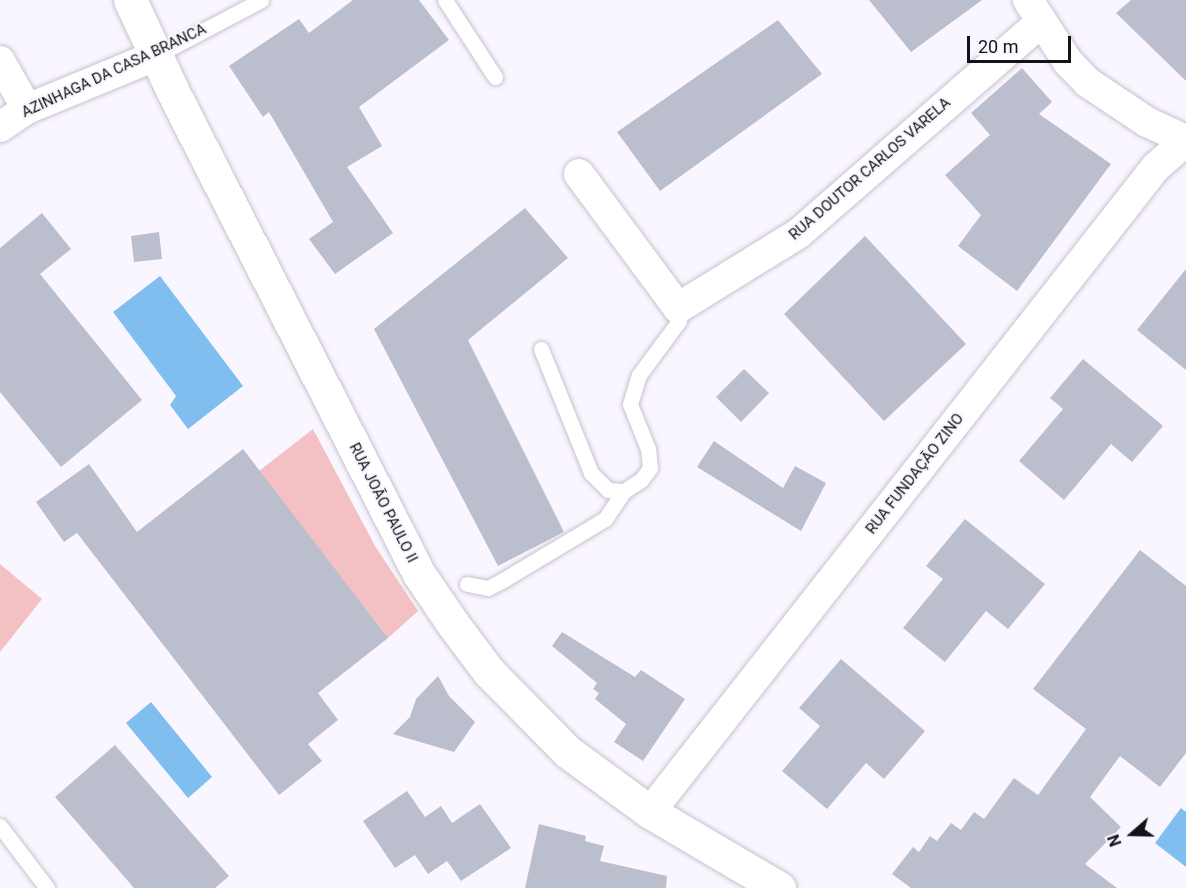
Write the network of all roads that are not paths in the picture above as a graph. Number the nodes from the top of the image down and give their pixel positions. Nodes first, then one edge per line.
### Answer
1 (130, 0) edge
2 (261, 0) edge
3 (445, 0) edge
4 (1034, 11) edge
5 (155, 56) junction
6 (0, 61) edge
7 (495, 77) dead end
8 (27, 109) junction
9 (0, 127) edge
10 (1186, 141) edge
11 (579, 174) dead end
12 (678, 308) junction
13 (541, 349) dead end
14 (624, 490) junction
15 (467, 584) dead end
16 (650, 812) junction
17 (0, 826) edge
18 (47, 888) edge
19 (779, 888) edge

1 - 5 street, RUA JOÃO PAULO II
2 - 5 lane, AZINHAGA DA CASA BRANCA
3 - 7 lane
4 - 10 street
4 - 12 street, RUA DOUTOR CARLOS VARELA
5 - 8 street, AZINHAGA DA CASA BRANCA
5 - 16 street, RUA JOÃO PAULO II
6 - 8 street
8 - 9 street, AZINHAGA DA CASA BRANCA
10 - 16 street, RUA FUNDAÇÃO ZINO
11 - 12 street
12 - 14 lane
13 - 14 lane
14 - 15 lane
16 - 19 street, RUA JOÃO PAULO II
17 - 18 lane

